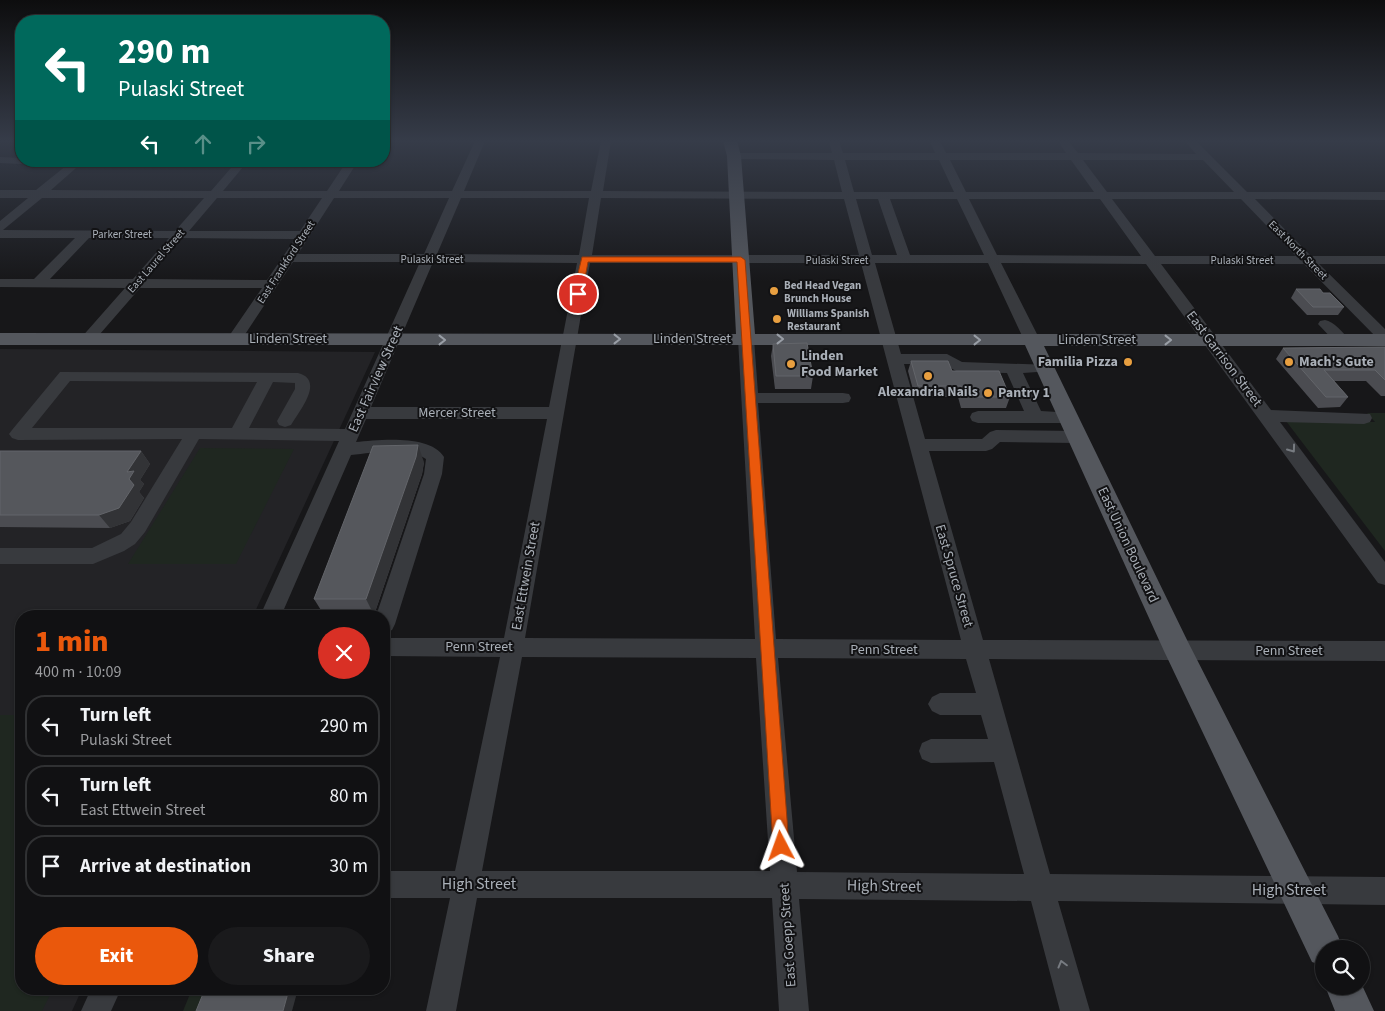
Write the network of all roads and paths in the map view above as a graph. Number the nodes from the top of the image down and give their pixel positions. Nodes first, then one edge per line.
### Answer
1 (46, 188) edge
2 (220, 188) edge
3 (335, 188) edge
4 (459, 188) edge
5 (597, 188) edge
6 (736, 188) edge
7 (847, 188) edge
8 (958, 188) edge
9 (1098, 188) edge
10 (1236, 188) edge
11 (0, 194) edge
12 (39, 194) junction
13 (215, 194) junction
14 (330, 195) junction
15 (456, 195) junction
16 (596, 196) junction
17 (737, 196) junction
18 (849, 196) junction
19 (883, 196) junction
20 (962, 196) junction
21 (1104, 196) junction
22 (1243, 196) junction
23 (1367, 196) junction
24 (1385, 196) edge
25 (1385, 211) edge
26 (0, 227) edge
27 (0, 234) edge
28 (86, 234) junction
29 (180, 234) junction
30 (304, 235) junction
31 (288, 258) junction
32 (429, 259) junction
33 (585, 259) junction
34 (741, 260) junction
35 (866, 260) junction
36 (905, 260) junction
37 (994, 260) junction
38 (1150, 260) junction
39 (1307, 260) junction
40 (1385, 260) edge
41 (0, 282) edge
42 (39, 282) junction
43 (136, 283) junction
44 (271, 284) junction
45 (746, 338) junction
46 (0, 339) edge
47 (88, 339) junction
48 (235, 339) junction
49 (569, 339) junction
50 (1385, 339) edge
51 (394, 340) junction
52 (888, 340) junction
53 (947, 340) junction
54 (1032, 340) junction
55 (1210, 340) junction
56 (893, 359) junction
57 (958, 367) junction
58 (1013, 368) junction
59 (1045, 368) junction
60 (268, 377) junction
61 (750, 398) junction
62 (843, 398) dead end
63 (360, 413) junction
64 (555, 413) junction
65 (1035, 416) junction
66 (1267, 416) junction
67 (978, 417) dead end
68 (1364, 418) dead end
69 (285, 421) dead end
70 (1072, 427) junction
71 (194, 433) junction
72 (238, 434) junction
73 (347, 442) junction
74 (918, 445) junction
75 (0, 556) edge
76 (1385, 577) edge
77 (274, 610) edge
78 (389, 610) edge
79 (390, 647) edge
80 (513, 647) junction
81 (766, 649) junction
82 (975, 650) junction
83 (1385, 651) edge
84 (1178, 652) junction
85 (940, 704) dead end
86 (990, 704) junction
87 (1003, 750) junction
88 (931, 751) dead end
89 (390, 884) edge
90 (466, 884) junction
91 (784, 885) junction
92 (1041, 888) junction
93 (1296, 890) junction
94 (1385, 891) edge
95 (1321, 940) edge
96 (103, 995) edge
97 (1347, 995) edge
98 (96, 1011) edge
99 (441, 1011) edge
100 (794, 1011) edge
101 (1075, 1011) edge
102 (1355, 1011) edge

1 - 12 street
2 - 13 street, East Laurel Street
3 - 14 street, East Frankford Street
4 - 15 street, East Fairview Street
5 - 16 street, East Ettwein Street
6 - 17 main road, East Goepp Street
7 - 18 street, East Spruce Street
8 - 20 street, East Union Boulevard
9 - 21 street, East Garrison Street
10 - 22 street, East North Street
11 - 12 street
12 - 13 street
12 - 26 street
13 - 14 street
13 - 29 street, East Laurel Street
14 - 15 street
14 - 30 street, East Frankford Street
15 - 16 street
15 - 32 street, East Fairview Street
16 - 17 street
16 - 33 street, East Ettwein Street
17 - 18 street
17 - 34 main road, East Goepp Street
18 - 19 street
18 - 35 street, East Spruce Street
19 - 20 street
19 - 36 street
20 - 21 street
20 - 37 street, East Union Boulevard
21 - 22 street
21 - 38 street, East Garrison Street
22 - 23 street
22 - 39 street, East North Street
23 - 24 street
23 - 25 street
27 - 28 street, Parker Street
28 - 29 street, Parker Street
28 - 42 street
29 - 30 street, Parker Street
29 - 43 street, East Laurel Street
30 - 31 street, East Frankford Street
31 - 32 street, Pulaski Street
31 - 44 street, East Frankford Street
32 - 33 street, Pulaski Street
32 - 51 street, East Fairview Street
33 - 34 street, Pulaski Street
33 - 49 street, East Ettwein Street
34 - 35 street, Pulaski Street
34 - 45 main road, East Goepp Street
35 - 36 street, Pulaski Street
35 - 52 street, East Spruce Street
36 - 37 street, Pulaski Street
37 - 38 street, Pulaski Street
37 - 54 street, East Union Boulevard
38 - 39 street, Pulaski Street
38 - 55 street, East Garrison Street
39 - 40 street, Pulaski Street
39 - 50 street, East North Street
41 - 42 street
42 - 43 street
43 - 44 street
43 - 47 street, East Laurel Street
44 - 48 street, East Frankford Street
49 -> 45 main road, Linden Street
45 -> 52 main road, Linden Street
45 - 61 street, East Goepp Street
46 - 47 main road, Linden Street
47 - 48 main road, Linden Street
48 - 51 main road, Linden Street
51 -> 49 main road, Linden Street
49 - 64 street, East Ettwein Street
50 - 55 main road, Linden Street
51 - 63 street, East Fairview Street
52 - 53 main road, Linden Street
52 - 56 street, East Spruce Street
53 -> 54 main road, Linden Street
53 - 57 street
54 -> 55 main road, Linden Street
54 - 59 main road, East Union Boulevard
55 - 66 street, East Garrison Street
56 - 57 street
56 - 74 street, East Spruce Street
57 - 58 street
58 - 59 street
58 - 65 street
59 - 70 main road, East Union Boulevard
60 - 69 street
60 - 71 street
60 - 72 street
61 - 62 street
61 - 81 street, East Goepp Street
63 - 64 street, Mercer Street
63 - 73 street, East Fairview Street
64 - 80 street, East Ettwein Street
65 - 67 street
65 - 70 street
66 - 68 street
66 -> 76 street, East Garrison Street
70 - 74 street
70 - 84 main road, East Union Boulevard
71 - 72 street
71 - 75 street
72 - 73 street
73 - 77 street, East Fairview Street
73 - 78 street
74 - 82 street, East Spruce Street
79 - 80 street, Penn Street
80 - 81 street, Penn Street
80 - 90 street, East Ettwein Street
81 - 82 street, Penn Street
81 - 91 street, East Goepp Street
82 - 84 street, Penn Street
82 - 86 street, East Spruce Street
83 - 84 street, Penn Street
84 - 93 main road, East Union Boulevard
85 - 86 street
86 - 87 street, East Spruce Street
87 - 88 street
87 - 92 street, East Spruce Street
89 - 90 street, High Street
90 - 91 street, High Street
90 - 99 street, East Ettwein Street
91 - 92 street, High Street
91 - 100 street, East Goepp Street
92 - 93 street, High Street
101 -> 92 street, East Spruce Street
93 - 94 street, High Street
93 - 95 main road, East Union Boulevard
96 - 98 street
97 - 102 main road

